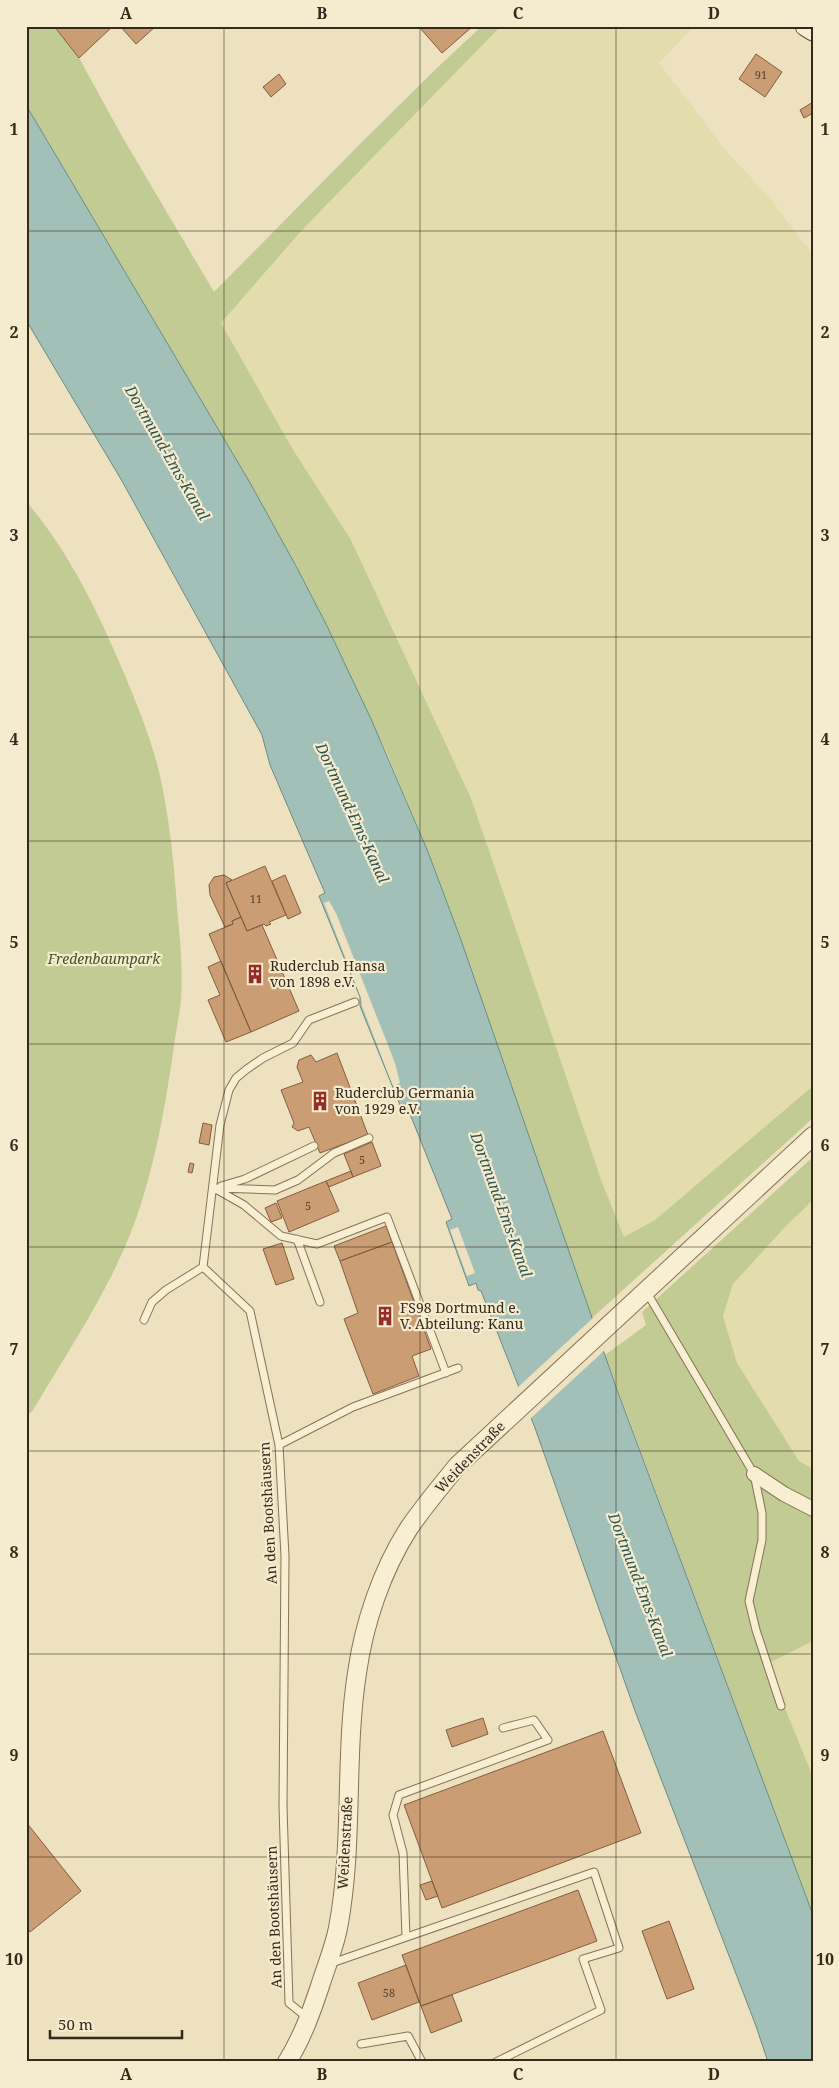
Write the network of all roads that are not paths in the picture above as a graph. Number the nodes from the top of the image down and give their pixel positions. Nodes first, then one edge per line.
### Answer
1 (805, 26) edge
2 (813, 31) edge
3 (355, 1002) dead end
4 (813, 1136) edge
5 (369, 1138) dead end
6 (314, 1146) dead end
7 (214, 1188) junction
8 (296, 1239) junction
9 (203, 1268) junction
10 (646, 1290) junction
11 (320, 1302) dead end
12 (144, 1320) dead end
13 (458, 1368) dead end
14 (446, 1372) junction
15 (279, 1444) junction
16 (754, 1474) junction
17 (813, 1509) edge
18 (781, 1706) dead end
19 (503, 1728) dead end
20 (406, 1937) junction
21 (326, 1965) junction
22 (309, 2019) junction
23 (361, 2044) dead end
24 (287, 2062) edge
25 (422, 2062) edge
26 (496, 2062) edge

1 - 2 main road
3 - 7 lane
4 - 10 street, Weidenstraße
5 - 7 lane
6 - 7 lane
7 - 8 lane
7 - 9 lane
8 - 11 lane
8 - 14 lane
9 - 12 lane
9 - 15 lane, An den Bootshäusern
10 - 16 lane
10 - 21 street, Weidenstraße
13 - 14 lane
14 - 15 lane
15 - 22 lane, An den Bootshäusern
16 - 17 street
16 - 18 lane
19 - 20 lane
20 - 21 lane
20 - 26 lane
21 - 22 street, Weidenstraße
22 - 24 street, Weidenstraße
23 - 25 lane

